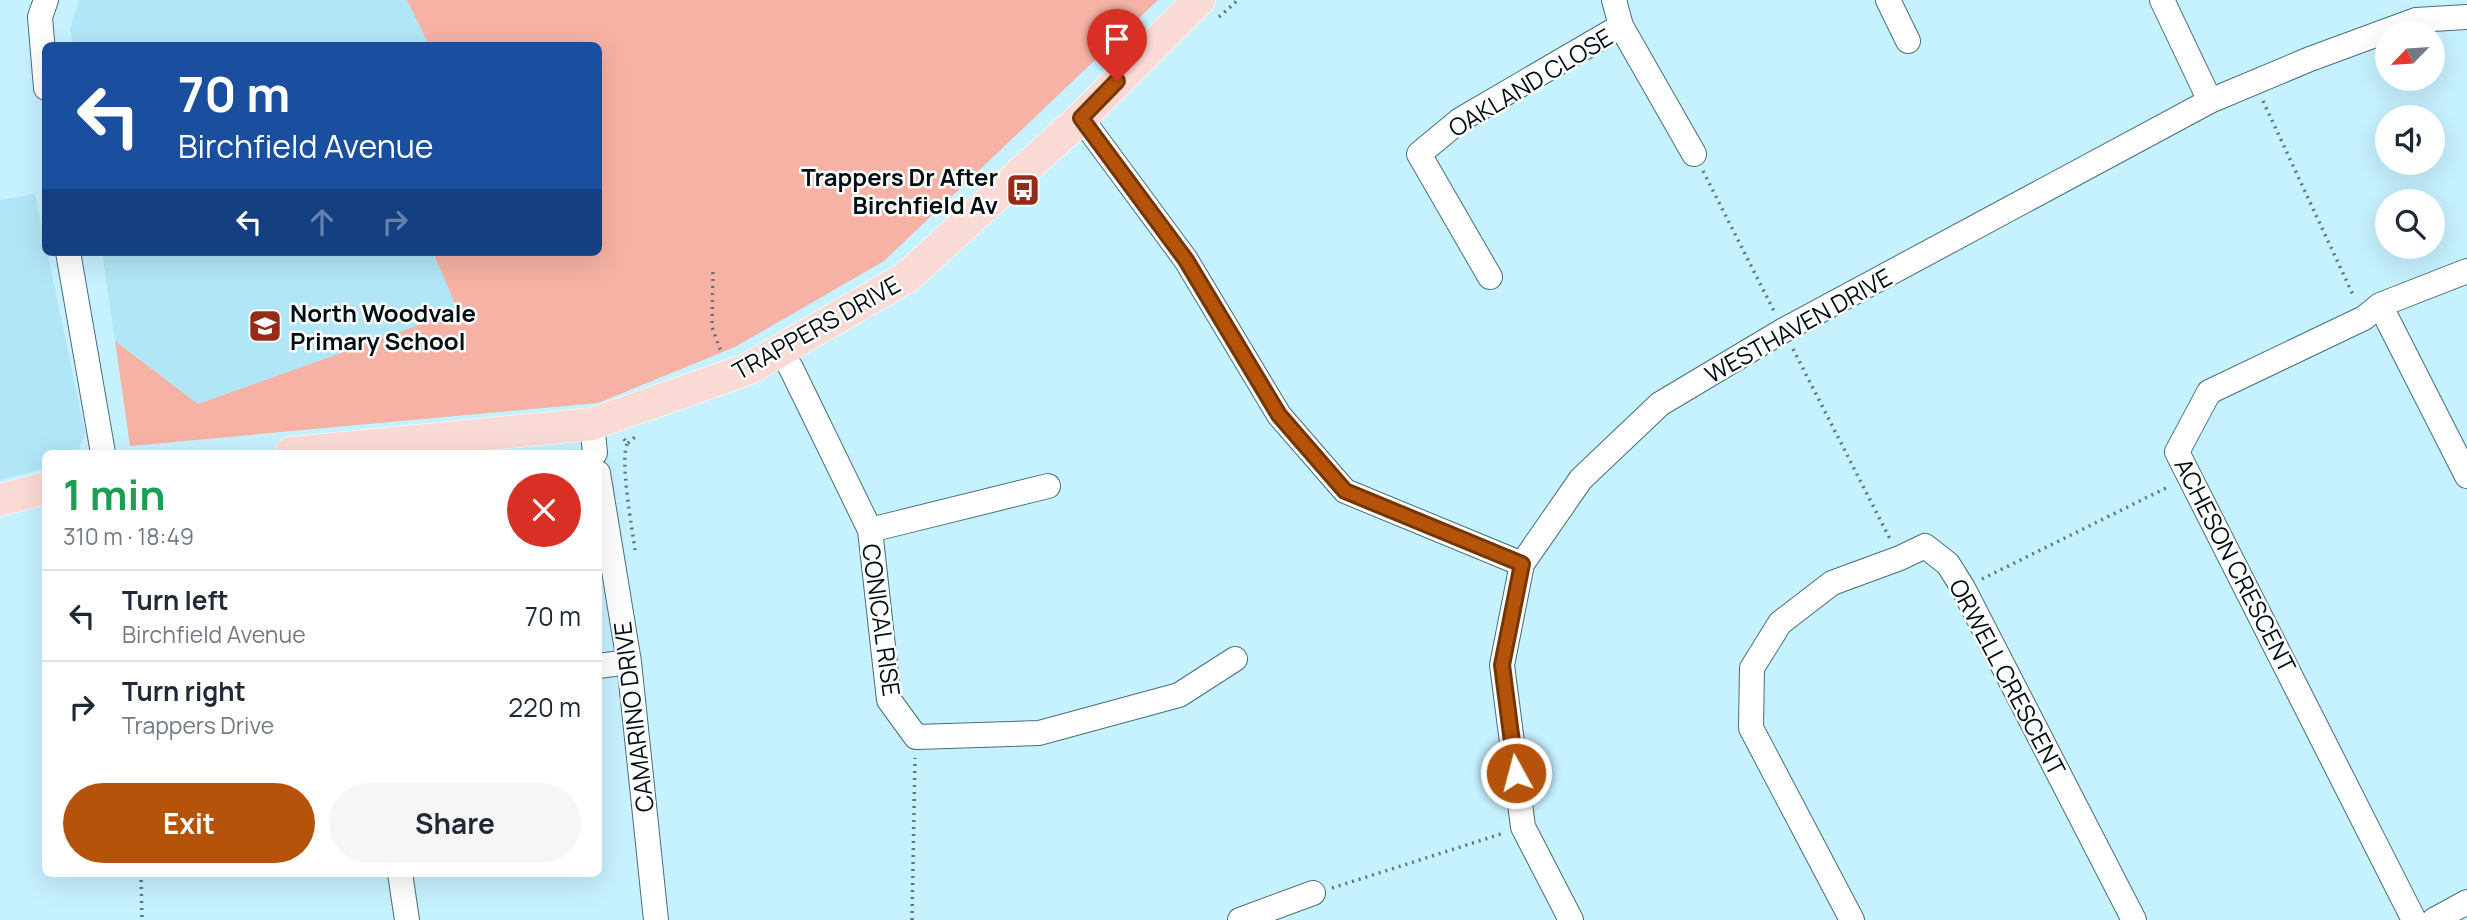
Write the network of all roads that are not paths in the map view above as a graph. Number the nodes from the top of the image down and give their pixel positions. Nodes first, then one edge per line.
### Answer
1 (46, 0) edge
2 (1199, 0) edge
3 (1614, 0) edge
4 (1888, 0) edge
5 (2162, 0) edge
6 (2414, 10) edge
7 (2467, 17) edge
8 (1621, 26) junction
9 (1908, 41) dead end
10 (42, 42) edge
11 (2210, 101) junction
12 (1081, 118) junction
13 (1694, 154) road end
14 (69, 256) edge
15 (2467, 271) edge
16 (1490, 277) dead end
17 (2372, 311) junction
18 (780, 351) junction
19 (594, 438) edge
20 (102, 450) edge
21 (352, 450) edge
22 (42, 474) edge
23 (2467, 476) edge
24 (0, 484) edge
25 (1048, 486) dead end
26 (42, 489) edge
27 (602, 497) edge
28 (0, 500) edge
29 (870, 530) junction
30 (1522, 564) junction
31 (1235, 659) dead end
32 (629, 662) junction
33 (602, 665) edge
34 (401, 877) edge
35 (1313, 893) road end
36 (2467, 902) edge
37 (407, 920) edge
38 (656, 920) edge
39 (1240, 920) edge
40 (1571, 920) edge
41 (1852, 920) edge
42 (2134, 920) edge
43 (2414, 920) edge
44 (2434, 920) edge

1 - 10 street
2 - 12 main road, TRAPPERS DRIVE
3 - 8 street
4 - 9 street
5 - 11 street
6 - 7 street, WESTHAVEN DRIVE
6 - 11 street, WESTHAVEN DRIVE
8 - 13 street
8 - 16 street, OAKLAND CLOSE
11 - 30 street, WESTHAVEN DRIVE
12 - 18 main road, TRAPPERS DRIVE
12 - 30 street
14 - 20 street
15 - 17 street, ACHESON CRESCENT
17 - 23 street
17 - 43 street, ACHESON CRESCENT
18 - 19 main road, TRAPPERS DRIVE
18 - 29 street, CONICAL RISE
19 - 21 main road, TRAPPERS DRIVE
22 - 24 main road
25 - 29 street
26 - 28 main road
27 - 32 street, CAMARINO DRIVE
29 - 31 street, CONICAL RISE
30 - 40 street, WESTHAVEN DRIVE
32 - 33 street
32 - 38 street, CAMARINO DRIVE
34 - 37 street
35 - 39 street
36 - 44 street
41 - 42 street, ORWELL CRESCENT

